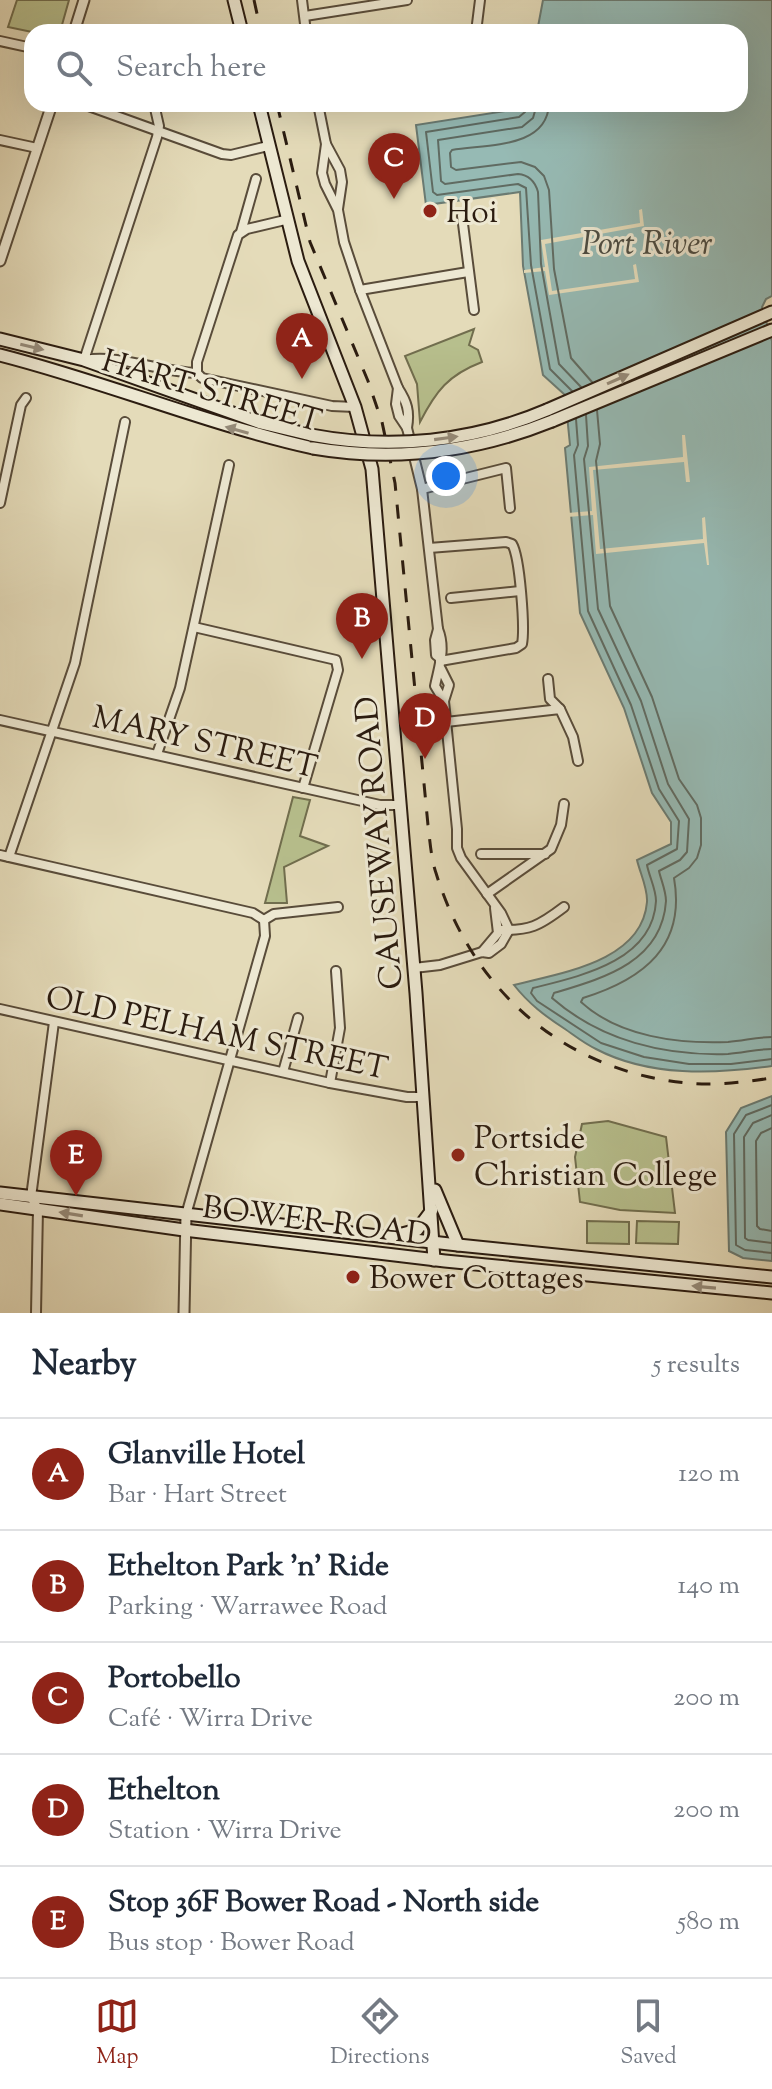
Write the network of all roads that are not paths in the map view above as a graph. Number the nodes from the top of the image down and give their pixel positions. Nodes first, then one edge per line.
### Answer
1 (84, 0) edge
2 (234, 0) edge
3 (302, 0) edge
4 (407, 0) edge
5 (480, 0) edge
6 (305, 16) junction
7 (76, 24) edge
8 (240, 24) edge
9 (306, 24) edge
10 (477, 24) edge
11 (0, 41) edge
12 (24, 46) edge
13 (49, 112) edge
14 (106, 112) edge
15 (155, 112) edge
16 (261, 112) edge
17 (320, 112) edge
18 (159, 131) junction
19 (0, 140) edge
20 (326, 144) junction
21 (268, 146) junction
22 (37, 148) junction
23 (256, 179) dead end
24 (338, 210) junction
25 (462, 216) dead end
26 (285, 220) junction
27 (241, 232) junction
28 (4, 236) edge
29 (0, 261) edge
30 (468, 272) junction
31 (360, 290) junction
32 (474, 310) dead end
33 (770, 312) edge
34 (772, 330) edge
35 (0, 339) edge
36 (0, 355) edge
37 (84, 360) junction
38 (197, 373) junction
39 (26, 398) dead end
40 (355, 407) junction
41 (550, 416) junction
42 (125, 422) dead end
43 (312, 442) junction
44 (229, 465) dead end
45 (422, 489) junction
46 (0, 503) edge
47 (510, 508) dead end
48 (429, 548) junction
49 (520, 591) junction
50 (451, 598) dead end
51 (194, 627) junction
52 (440, 663) junction
53 (548, 679) dead end
54 (560, 709) junction
55 (0, 720) edge
56 (446, 722) junction
57 (52, 731) junction
58 (157, 754) junction
59 (578, 761) dead end
60 (303, 788) junction
61 (564, 804) dead end
62 (399, 805) junction
63 (481, 854) dead end
64 (546, 854) junction
65 (4, 856) edge
66 (487, 894) junction
67 (338, 907) dead end
68 (495, 907) junction
69 (564, 907) dead end
70 (264, 920) junction
71 (498, 930) junction
72 (509, 930) junction
73 (482, 952) junction
74 (414, 968) junction
75 (336, 971) dead end
76 (0, 1009) edge
77 (298, 1018) dead end
78 (54, 1022) junction
79 (230, 1060) junction
80 (283, 1072) junction
81 (330, 1083) junction
82 (423, 1097) junction
83 (430, 1178) junction
84 (0, 1193) edge
85 (31, 1197) junction
86 (0, 1204) edge
87 (38, 1209) junction
88 (432, 1210) junction
89 (186, 1215) junction
90 (184, 1230) junction
91 (381, 1235) junction
92 (434, 1242) junction
93 (458, 1245) junction
94 (434, 1260) junction
95 (772, 1277) edge
96 (772, 1293) edge
97 (36, 1313) edge
98 (184, 1313) edge

1 - 7 street
2 - 8 main road
3 - 6 street
4 - 6 street
5 - 10 street
6 - 9 street
11 - 12 street
13 - 22 street
14 - 18 street
15 - 18 street
16 - 21 main road, CAUSEWAY ROAD
17 - 20 street
18 - 21 street
18 - 37 street
19 - 22 street
20 - 24 street
20 - 24 street
21 - 26 main road, CAUSEWAY ROAD
22 - 28 street
23 - 27 street
24 - 31 street
25 - 30 street
26 - 27 street
26 - 40 main road, CAUSEWAY ROAD
27 - 38 street
28 - 29 street
30 - 31 street
30 - 32 street
31 - 45 street
41 -> 33 main road
34 - 41 main road
35 -> 37 main road, HART STREET
43 -> 36 main road, HART STREET
37 - 38 street, HART STREET
37 - 43 main road, HART STREET
38 - 40 street, HART STREET
39 - 46 street
40 - 62 main road, CAUSEWAY ROAD
41 - 43 main road, HART STREET, bridge
42 - 57 street
44 - 51 street
45 - 47 street
45 - 48 street
48 - 49 street
48 - 52 street
49 - 50 street
49 - 52 street
51 - 58 street
51 - 60 street
52 - 56 street
53 - 54 street
54 - 56 street
54 - 59 street
55 - 57 street, MARY STREET
56 - 66 street
57 - 58 street, MARY STREET
57 - 65 street
58 - 60 street, MARY STREET
60 - 62 street, MARY STREET
61 - 64 street
62 - 74 main road, CAUSEWAY ROAD
63 - 64 street
64 - 66 street
65 - 70 street
66 - 68 street
67 - 70 street
68 - 71 street
68 - 72 street
69 - 72 street
70 - 79 street
71 - 72 street
71 - 73 street
72 - 73 street
73 - 74 street
74 - 82 main road, CAUSEWAY ROAD
75 - 81 street
76 - 78 street, OLD PELHAM STREET
77 - 80 street
78 - 79 street, OLD PELHAM STREET
78 - 85 street
79 - 80 street, OLD PELHAM STREET
79 - 89 street
80 - 81 street, OLD PELHAM STREET
81 - 82 street, OLD PELHAM STREET
82 - 83 main road, CAUSEWAY ROAD
83 - 88 main road, CAUSEWAY ROAD
83 - 93 main road
84 - 85 main road, BOWER ROAD
85 - 87 street
85 - 89 main road, BOWER ROAD
86 - 87 main road, BOWER ROAD
90 -> 87 main road, BOWER ROAD
87 - 97 street
88 - 91 main road
88 - 92 main road, CAUSEWAY ROAD
89 - 90 street
89 - 91 main road, BOWER ROAD
90 - 94 main road, BOWER ROAD
90 - 98 street
91 - 92 main road, BOWER ROAD
92 - 93 main road, BOWER ROAD
92 - 94 main road, CAUSEWAY ROAD
93 - 95 main road, BOWER ROAD
96 -> 94 main road, BOWER ROAD

